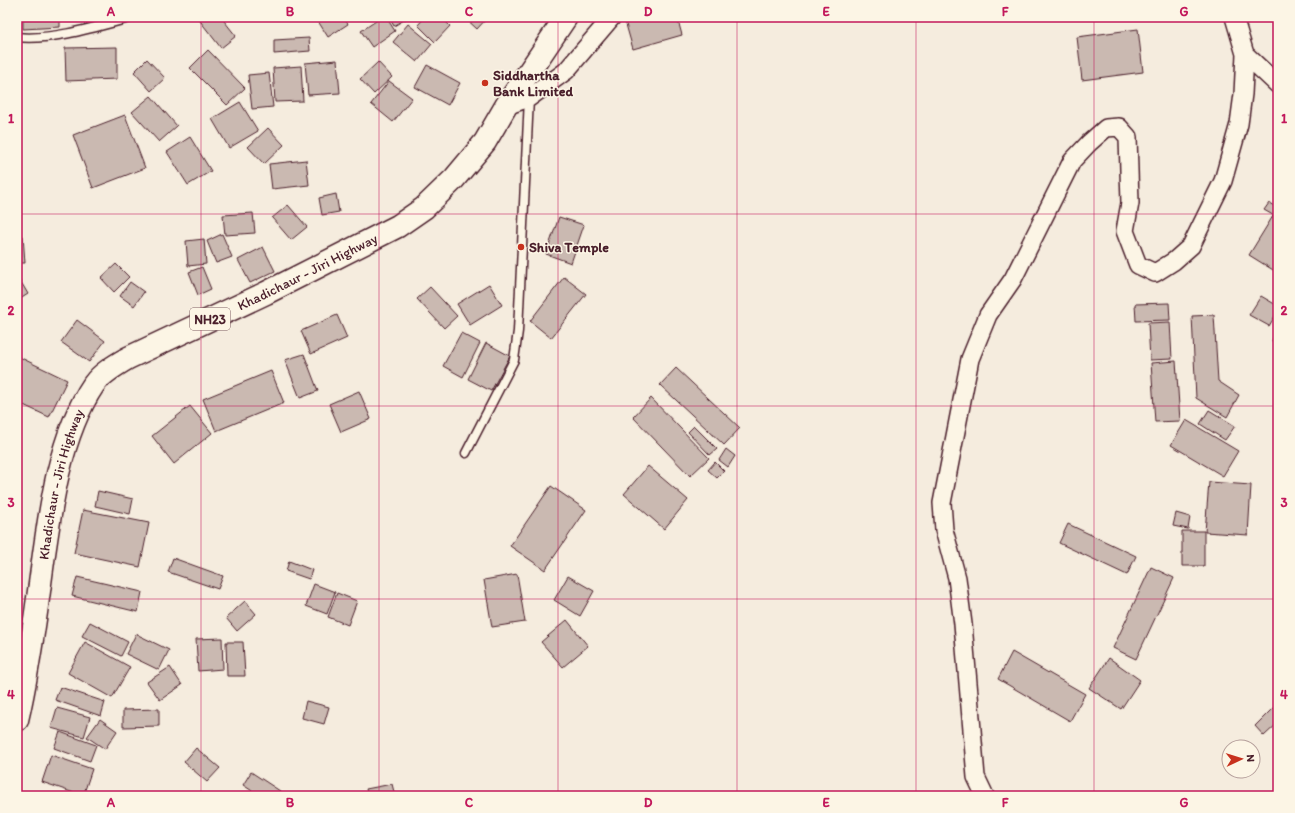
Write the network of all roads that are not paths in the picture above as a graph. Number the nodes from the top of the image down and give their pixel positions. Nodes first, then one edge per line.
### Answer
1 (133, 17) edge
2 (566, 17) edge
3 (612, 17) edge
4 (1234, 17) edge
5 (17, 37) edge
6 (1246, 54) junction
7 (1278, 85) edge
8 (529, 98) junction
9 (506, 106) junction
10 (466, 453) dead end
11 (17, 720) edge
12 (985, 796) edge

1 - 5 lane
2 - 9 main road, Khadichaur - Jiri Highway / NH23
3 - 8 street
4 - 6 street
6 - 7 street
6 - 12 street
8 - 9 street
8 - 10 lane
9 - 11 main road, Khadichaur - Jiri Highway / NH23

